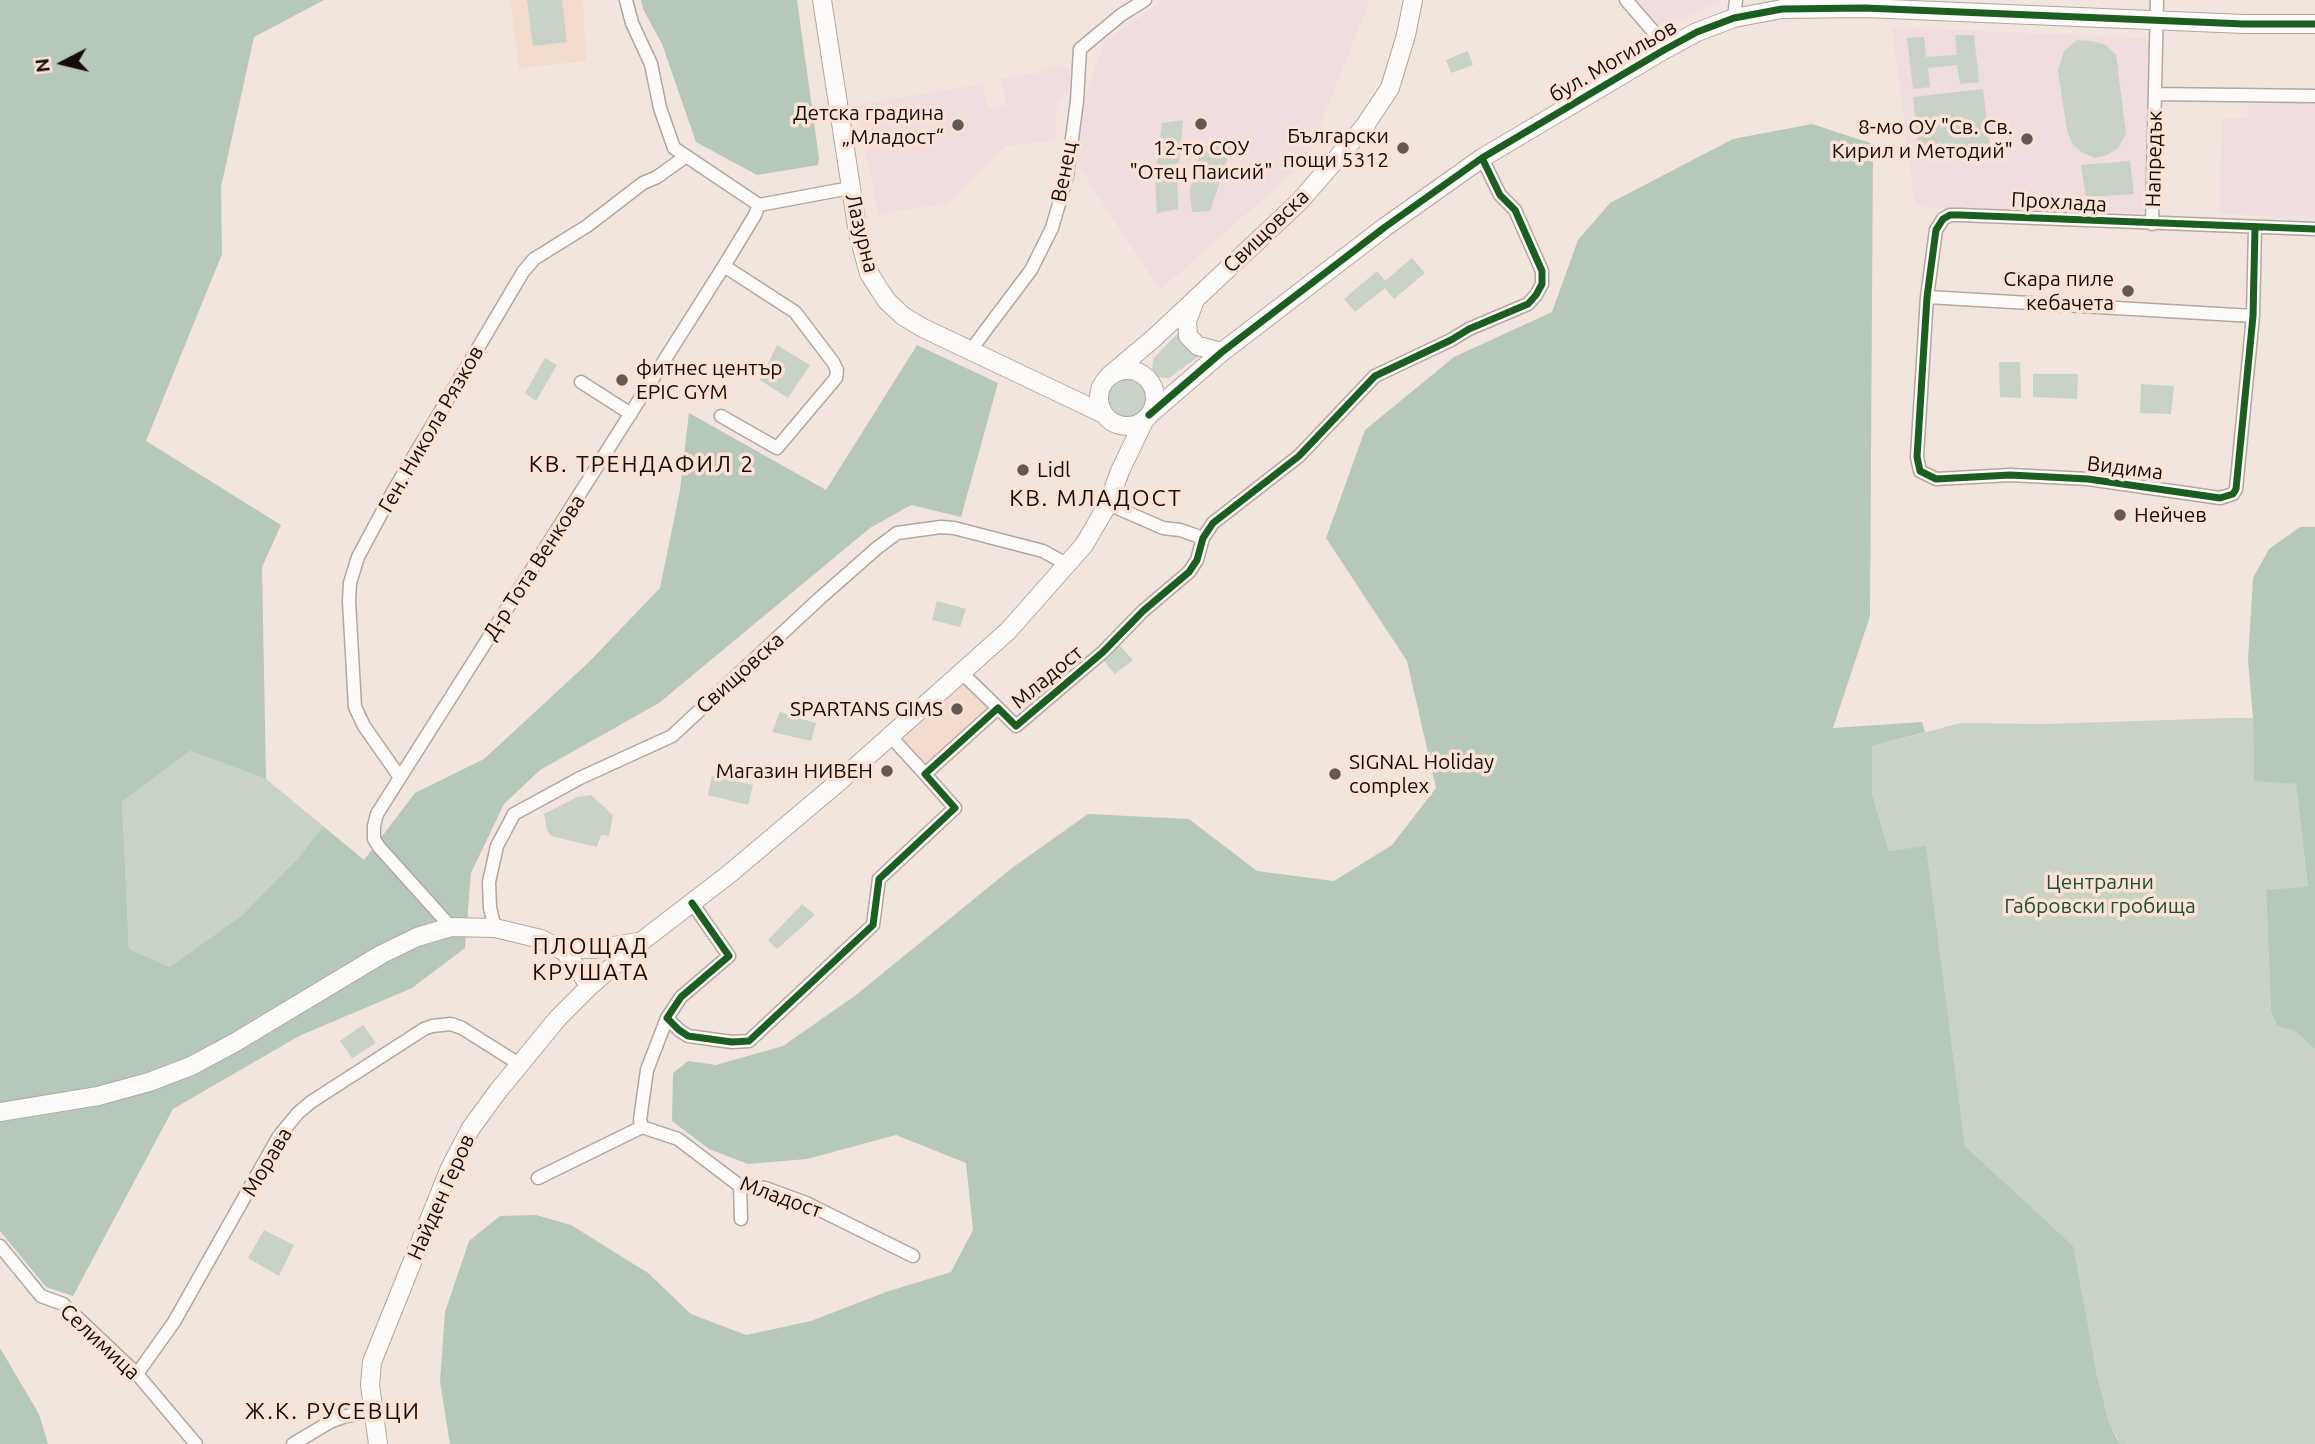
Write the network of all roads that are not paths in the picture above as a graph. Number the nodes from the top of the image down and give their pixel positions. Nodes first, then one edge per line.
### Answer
1 (626, 0) edge
2 (822, 0) edge
3 (1145, 0) edge
4 (1413, 0) edge
5 (1626, 0) edge
6 (2157, 0) edge
7 (1735, 9) edge
8 (2157, 20) junction
9 (2315, 23) edge
10 (1664, 50) junction
11 (2155, 94) junction
12 (2315, 96) edge
13 (685, 157) junction
14 (1482, 158) junction
15 (850, 188) junction
16 (758, 205) junction
17 (2152, 224) junction
18 (2255, 228) junction
19 (2315, 229) edge
20 (724, 266) junction
21 (1927, 297) junction
22 (1196, 298) junction
23 (2253, 316) junction
24 (1154, 338) junction
25 (970, 351) junction
26 (1222, 352) junction
27 (1191, 377) junction
28 (1106, 379) junction
29 (1147, 379) junction
30 (580, 382) dead end
31 (1067, 395) junction
32 (631, 414) junction
33 (721, 416) dead end
34 (1147, 417) junction
35 (1109, 418) junction
36 (1120, 471) junction
37 (1108, 504) junction
38 (1203, 538) junction
39 (1068, 565) junction
40 (962, 673) junction
41 (998, 708) junction
42 (891, 737) junction
43 (925, 774) junction
44 (400, 776) junction
45 (692, 903) junction
46 (451, 927) junction
47 (495, 928) junction
48 (642, 941) junction
49 (560, 948) junction
50 (590, 986) junction
51 (667, 1018) junction
52 (519, 1064) junction
53 (0, 1112) edge
54 (642, 1127) junction
55 (538, 1178) dead end
56 (740, 1186) junction
57 (741, 1219) dead end
58 (0, 1246) edge
59 (913, 1256) dead end
60 (137, 1374) junction
61 (374, 1412) junction
62 (196, 1444) edge
63 (293, 1444) edge
64 (378, 1444) edge

1 - 13 street
2 - 15 street, Лазурна
3 - 25 street, Венец
4 - 22 street, Свищовска
5 - 10 street
6 - 8 street, Напредък
7 - 8 street, бул. Могильов
7 - 10 street, бул. Могильов
8 - 9 street, бул. Могильов
8 - 11 street, Напредък
10 - 14 street, бул. Могильов
11 - 12 street, Напредък
11 - 17 street, Напредък
13 - 16 street
13 - 44 street, Ген. Никола Рязков
14 - 26 street, бул. Могильов
14 - 38 street, Младост
15 - 16 street
15 - 25 street, Лазурна
16 - 20 street, Д-р Тота Венкова
17 - 18 street, Прохлада
17 - 21 street, Прохлада
18 - 19 street, Прохлада
18 - 23 street, Видима
20 - 32 street, Д-р Тота Венкова
20 - 33 street
21 - 23 street
21 - 23 street, Видима
22 - 24 street, Свищовска
22 - 26 street
24 - 28 street, Свищовска
24 - 29 street, Свищовска
25 - 31 street, Лазурна
26 - 27 street, бул. Могильов
27 - 29 street, бул. Могильов
27 - 34 street, бул. Могильов
28 - 29 street
28 - 31 street
28 - 35 street
29 - 34 street
30 - 32 street
31 - 35 street, Лазурна
32 - 44 street, Д-р Тота Венкова
34 - 35 street
34 - 36 street
35 - 36 street
36 - 37 street
37 - 38 street
37 - 39 street
38 - 41 street, Младост
39 - 40 street
39 - 47 street, Свищовска
40 - 41 street
40 - 42 street
41 - 43 street, Младост
42 - 43 street
42 - 45 street
43 - 51 street
44 - 46 street, Д-р Тота Венкова
45 - 48 street
45 - 51 street
46 - 47 street
46 - 53 street
47 - 49 street
48 - 49 street
48 - 50 street
49 - 50 street
50 - 52 street, Найден Геров
51 - 54 street
52 - 60 street, Морава
52 - 61 street, Найден Геров
54 - 55 street
54 - 56 street, Младост
56 - 57 street
56 - 59 street, Младост
58 - 60 street, Селимица
60 - 62 street, Селимица
61 - 63 street
61 - 64 street, Найден Геров

